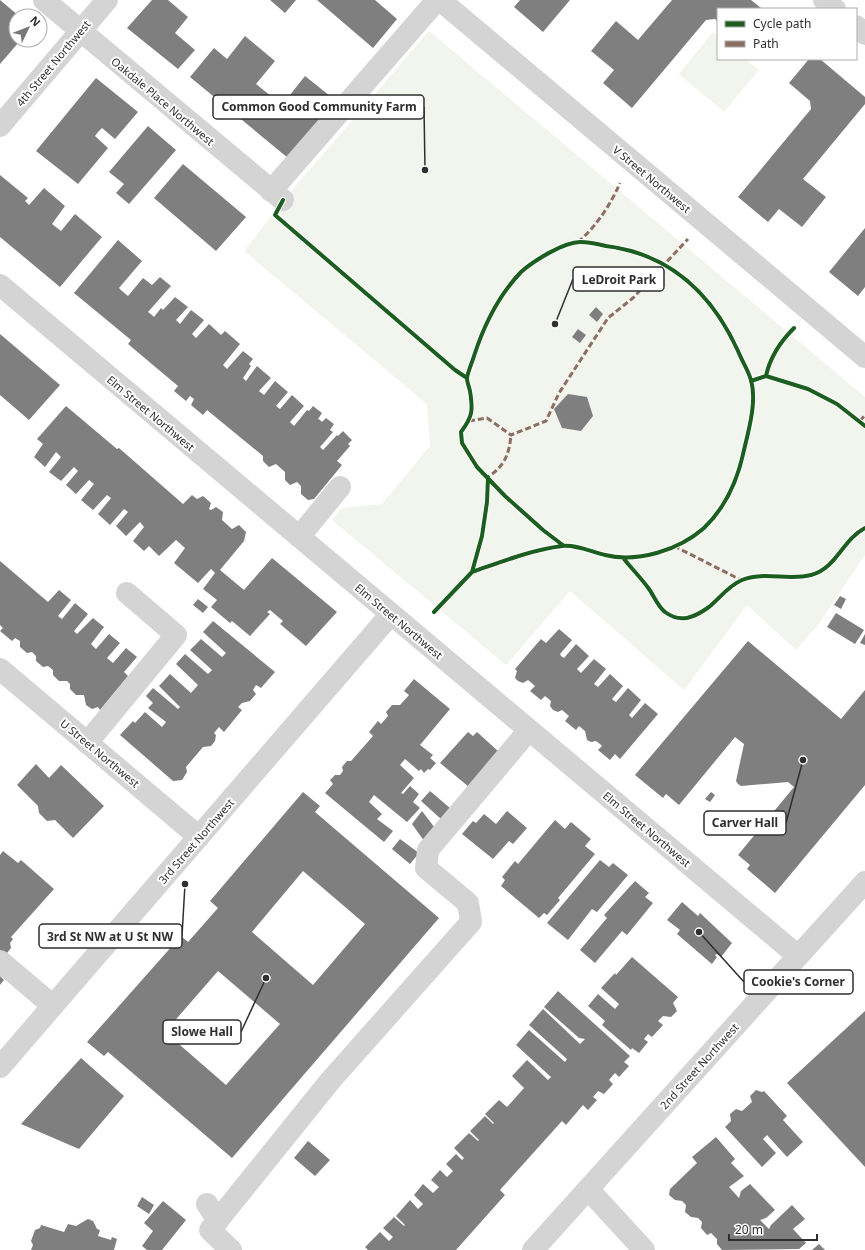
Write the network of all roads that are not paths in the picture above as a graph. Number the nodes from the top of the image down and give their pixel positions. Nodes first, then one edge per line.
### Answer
1 (44, 0) edge
2 (106, 0) edge
3 (439, 0) edge
4 (824, 0) edge
5 (834, 8) edge
6 (857, 27) edge
7 (80, 31) junction
8 (865, 34) edge
9 (0, 126) edge
10 (0, 285) edge
11 (865, 356) edge
12 (340, 487) dead end
13 (299, 537) junction
14 (128, 593) dead end
15 (391, 614) junction
16 (0, 671) edge
17 (529, 730) junction
18 (87, 743) junction
19 (199, 837) junction
20 (865, 882) edge
21 (798, 956) junction
22 (0, 961) edge
23 (53, 1006) junction
24 (0, 1067) edge
25 (588, 1189) junction
26 (231, 1250) edge
27 (533, 1250) edge
28 (644, 1250) edge

1 - 7 street, Oakdale Place Northwest
2 - 7 street, 4th Street Northwest
3 - 7 street, Oakdale Place Northwest
3 - 11 street, V Street Northwest
4 - 5 street
6 - 8 street
7 - 9 street, 4th Street Northwest
10 - 13 street, Elm Street Northwest
12 - 13 street
13 - 15 street, Elm Street Northwest
14 - 18 street
15 - 17 street, Elm Street Northwest
15 - 19 street, 3rd Street Northwest
16 - 18 street, U Street Northwest
17 - 21 street, Elm Street Northwest
17 - 26 street
18 - 19 street, U Street Northwest
19 - 23 street, 3rd Street Northwest
20 - 21 street, 2nd Street Northwest
21 - 25 street, 2nd Street Northwest
22 - 23 street
23 - 24 street, 3rd Street Northwest
25 - 27 street, 2nd Street Northwest
25 - 28 street

